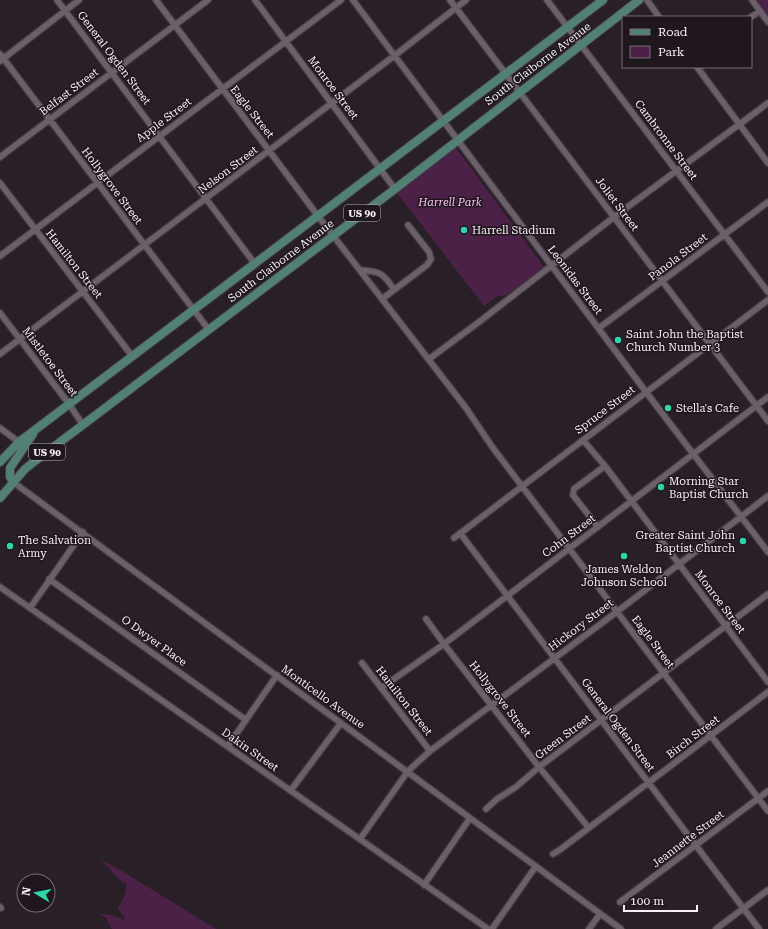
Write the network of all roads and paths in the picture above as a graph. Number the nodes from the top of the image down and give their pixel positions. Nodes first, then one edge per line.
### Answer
1 (57, 0) edge
2 (79, 0) edge
3 (156, 0) edge
4 (208, 0) edge
5 (255, 0) edge
6 (341, 0) edge
7 (353, 0) edge
8 (450, 0) edge
9 (466, 0) edge
10 (547, 0) edge
11 (603, 0) edge
12 (640, 0) edge
13 (646, 0) edge
14 (752, 0) edge
15 (456, 8) junction
16 (65, 11) junction
17 (760, 11) junction
18 (658, 16) edge
19 (752, 16) edge
20 (768, 22) edge
21 (174, 25) junction
22 (568, 27) junction
23 (284, 41) junction
24 (581, 44) junction
25 (394, 56) junction
26 (1, 57) edge
27 (698, 68) edge
28 (112, 72) junction
29 (506, 74) junction
30 (222, 89) junction
31 (519, 92) junction
32 (331, 103) junction
33 (768, 103) edge
34 (50, 119) junction
35 (443, 121) junction
36 (740, 124) junction
37 (160, 136) junction
38 (457, 140) junction
39 (270, 150) junction
40 (0, 157) edge
41 (768, 163) edge
42 (381, 169) junction
43 (677, 171) junction
44 (0, 183) edge
45 (98, 183) junction
46 (395, 188) junction
47 (206, 198) junction
48 (768, 202) edge
49 (318, 216) junction
50 (614, 217) junction
51 (408, 225) dead end
52 (35, 230) junction
53 (725, 234) junction
54 (333, 236) junction
55 (144, 245) junction
56 (0, 256) edge
57 (255, 264) junction
58 (551, 266) junction
59 (360, 270) junction
60 (662, 281) junction
61 (394, 290) junction
62 (82, 292) junction
63 (768, 292) edge
64 (382, 299) junction
65 (768, 300) edge
66 (194, 310) junction
67 (0, 313) edge
68 (599, 328) junction
69 (209, 330) junction
70 (20, 339) junction
71 (710, 344) junction
72 (0, 354) edge
73 (132, 356) junction
74 (429, 359) junction
75 (646, 392) junction
76 (768, 397) edge
77 (69, 404) junction
78 (756, 406) junction
79 (768, 421) edge
80 (83, 424) junction
81 (0, 428) edge
82 (36, 430) junction
83 (582, 440) junction
84 (19, 442) junction
85 (693, 453) junction
86 (0, 462) edge
87 (605, 466) junction
88 (14, 482) junction
89 (522, 486) junction
90 (768, 496) edge
91 (0, 498) edge
92 (631, 500) junction
93 (741, 517) junction
94 (598, 527) junction
95 (83, 532) junction
96 (460, 533) junction
97 (454, 538) dead end
98 (570, 548) junction
99 (768, 552) edge
100 (679, 564) junction
101 (49, 579) junction
102 (0, 587) edge
103 (768, 594) edge
104 (507, 595) junction
105 (30, 608) junction
106 (617, 611) junction
107 (426, 619) dead end
108 (726, 626) junction
109 (444, 644) junction
110 (555, 658) junction
111 (362, 663) dead end
112 (664, 673) junction
113 (277, 675) junction
114 (768, 682) edge
115 (381, 688) junction
116 (768, 692) edge
117 (492, 704) junction
118 (246, 720) junction
119 (602, 720) junction
120 (341, 723) junction
121 (711, 736) junction
122 (228, 746) junction
123 (430, 751) junction
124 (539, 767) junction
125 (408, 771) junction
126 (649, 783) junction
127 (291, 790) junction
128 (768, 791) edge
129 (758, 798) junction
130 (486, 809) dead end
131 (768, 811) edge
132 (470, 818) junction
133 (589, 828) junction
134 (360, 839) junction
135 (696, 845) junction
136 (553, 854) dead end
137 (536, 866) junction
138 (424, 885) junction
139 (768, 890) edge
140 (620, 902) dead end
141 (743, 908) junction
142 (600, 914) junction
143 (488, 929) edge
144 (492, 929) edge
145 (589, 929) edge
146 (621, 929) edge
147 (716, 929) edge
148 (759, 929) edge

1 - 16 street, General Ogden Street
2 - 16 street
3 - 21 street, Eagle Street
4 - 21 street, Belfast Street
5 - 23 street, Monroe Street
6 - 23 street, Apple Street
7 - 25 street, Leonidas Street
8 - 15 street, Joliet Street
9 - 15 street, Nelson Street
10 - 22 street, Cambronne Street
11 - 22 main road, South Claiborne Avenue / US 90
12 - 24 main road, South Claiborne Avenue / US 90
13 - 18 street
14 - 17 street
15 - 25 street, Nelson Street
15 - 29 street, Joliet Street
16 - 26 street
16 - 28 street, General Ogden Street
17 - 19 street
17 - 20 street
21 - 28 street, Belfast Street
21 - 30 street, Eagle Street
22 - 24 street, Cambronne Street
22 - 29 main road, South Claiborne Avenue / US 90
23 - 30 street, Apple Street
23 - 32 street, Monroe Street
24 - 31 main road, South Claiborne Avenue / US 90
24 - 43 street, Cambronne Street
25 - 32 street, Nelson Street
25 - 35 street, Leonidas Street
26 - 34 street, Hollygrove Street
27 - 36 street
28 - 34 street, Belfast Street
28 - 37 street, General Ogden Street
29 - 31 street, Joliet Street
29 - 35 main road, South Claiborne Avenue / US 90
30 - 37 street, Apple Street
30 - 39 street, Eagle Street
31 - 38 main road, South Claiborne Avenue / US 90
31 - 50 street, Joliet Street
32 - 39 street, Nelson Street
32 - 42 street, Monroe Street
33 - 36 street
34 - 40 street, Belfast Street
34 - 45 street, Hollygrove Street
35 - 38 street, Leonidas Street
35 - 42 main road, South Claiborne Avenue / US 90
36 - 41 street
36 - 43 street
37 - 45 street, Apple Street
37 - 47 street, General Ogden Street
38 - 46 main road, South Claiborne Avenue / US 90
38 - 58 street, Leonidas Street
39 - 47 street, Nelson Street
39 - 49 street, Eagle Street
42 - 46 street, Monroe Street
42 - 49 main road, South Claiborne Avenue / US 90
43 - 50 street
43 - 53 street, Cambronne Street
44 - 52 street, Hamilton Street
45 - 52 street, Apple Street
45 - 55 street, Hollygrove Street
46 - 54 main road, South Claiborne Avenue / US 90
47 - 55 street, Nelson Street
47 - 57 street, General Ogden Street
48 - 53 street, Panola Street
49 - 54 street, Eagle Street
49 - 57 main road, South Claiborne Avenue / US 90
50 - 58 street
50 - 60 street, Joliet Street
51 - 61 street
52 - 56 street, Apple Street
52 - 62 street, Hamilton Street
53 - 60 street, Panola Street
53 - 63 street, Cambronne Street
54 - 59 street, Eagle Street
54 - 69 main road, South Claiborne Avenue / US 90
55 - 62 street, Nelson Street
55 - 66 street, Hollygrove Street
57 - 66 main road, South Claiborne Avenue / US 90
58 - 68 street, Leonidas Street
58 - 74 street
59 - 61 street
59 - 64 street, Eagle Street
60 - 68 street, Panola Street
60 - 71 street, Joliet Street
61 - 64 street
62 - 70 street, Nelson Street
62 - 73 street, Hamilton Street
64 - 74 street, Eagle Street
65 - 71 street, Spruce Street
66 - 69 street, Hollygrove Street
66 - 73 main road, South Claiborne Avenue / US 90
67 - 70 street, Mistletoe Street
68 - 75 street, Leonidas Street
69 - 80 main road, South Claiborne Avenue / US 90
70 - 72 street, Nelson Street
70 - 77 street, Mistletoe Street
71 - 75 street, Spruce Street
71 - 78 street, Joliet Street
73 - 77 main road, South Claiborne Avenue / US 90
74 - 89 street, Eagle Street
75 - 83 street, Spruce Street
75 - 85 street, Leonidas Street
76 - 78 street, Cohn Street
77 - 80 street, Mistletoe Street
77 - 82 main road, South Claiborne Avenue / US 90
78 - 79 street, Joliet Street
78 - 85 street, Cohn Street
80 - 88 main road, South Claiborne Avenue / US 90
81 - 84 street
82 - 84 main road, South Claiborne Avenue / US 90
82 - 88 main road
83 - 87 street, Monroe Street
83 - 89 street, Spruce Street
84 - 86 main road, US 90
85 - 92 street, Cohn Street
85 - 93 street, Leonidas Street
87 - 92 street, Monroe Street
87 - 94 street
88 - 91 main road, US 90
88 - 95 street, Monticello Avenue
89 - 96 street, Spruce Street
89 - 98 street, Eagle Street
90 - 93 street, Hickory Street
92 - 94 street, Cohn Street
92 - 100 street, Monroe Street
93 - 99 street, Leonidas Street
93 - 100 street, Hickory Street
94 - 98 street, Cohn Street
95 - 101 street
95 - 113 street, Monticello Avenue
96 - 97 street, Spruce Street
96 - 104 street, General Ogden Street
98 - 104 street, Cohn Street
98 - 106 street, Eagle Street
100 - 106 street, Hickory Street
100 - 108 street, Monroe Street
101 - 105 street
101 - 118 street, O Dwyer Place
102 - 105 street, Dakin Street
103 - 108 street, Green Street
104 - 109 street, Cohn Street
104 - 110 street, General Ogden Street
105 - 122 street, Dakin Street
106 - 110 street, Hickory Street
106 - 112 street, Eagle Street
107 - 109 street, Hollygrove Street
108 - 112 street, Green Street
108 - 114 street, Monroe Street
109 - 115 street, Cohn Street
109 - 117 street, Hollygrove Street
110 - 117 street, Hickory Street
110 - 119 street, General Ogden Street
111 - 115 street, Hamilton Street
112 - 119 street, Green Street
112 - 121 street, Eagle Street
113 - 118 street
113 - 120 street, Monticello Avenue
115 - 123 street, Hamilton Street
116 - 121 street, Birch Street
117 - 123 street, Hickory Street
117 - 124 street, Hollygrove Street
118 - 122 street
119 - 124 street, Green Street
119 - 126 street, General Ogden Street
120 - 125 street, Monticello Avenue
120 - 127 street
121 - 126 street, Birch Street
121 - 129 street, Eagle Street
122 - 127 street, Dakin Street
123 - 125 street, Hickory Street
124 - 130 street, Green Street
124 - 133 street, Hollygrove Street
125 - 132 street, Monticello Avenue
125 - 134 street, Hickory Street
126 - 133 street, Birch Street
126 - 135 street, General Ogden Street
127 - 134 street, Dakin Street
128 - 129 street, Jeannette Street
129 - 131 street, Eagle Street
129 - 135 street, Jeannette Street
132 - 137 street, Monticello Avenue
132 - 138 street
133 - 136 street, Birch Street
134 - 138 street, Dakin Street
135 - 140 street, Jeannette Street
135 - 141 street, General Ogden Street
137 - 142 street, Monticello Avenue
137 - 144 street
138 - 143 street, Dakin Street
139 - 141 street
141 - 147 street
141 - 148 street, General Ogden Street
142 - 145 street
142 - 146 street, Monticello Avenue

